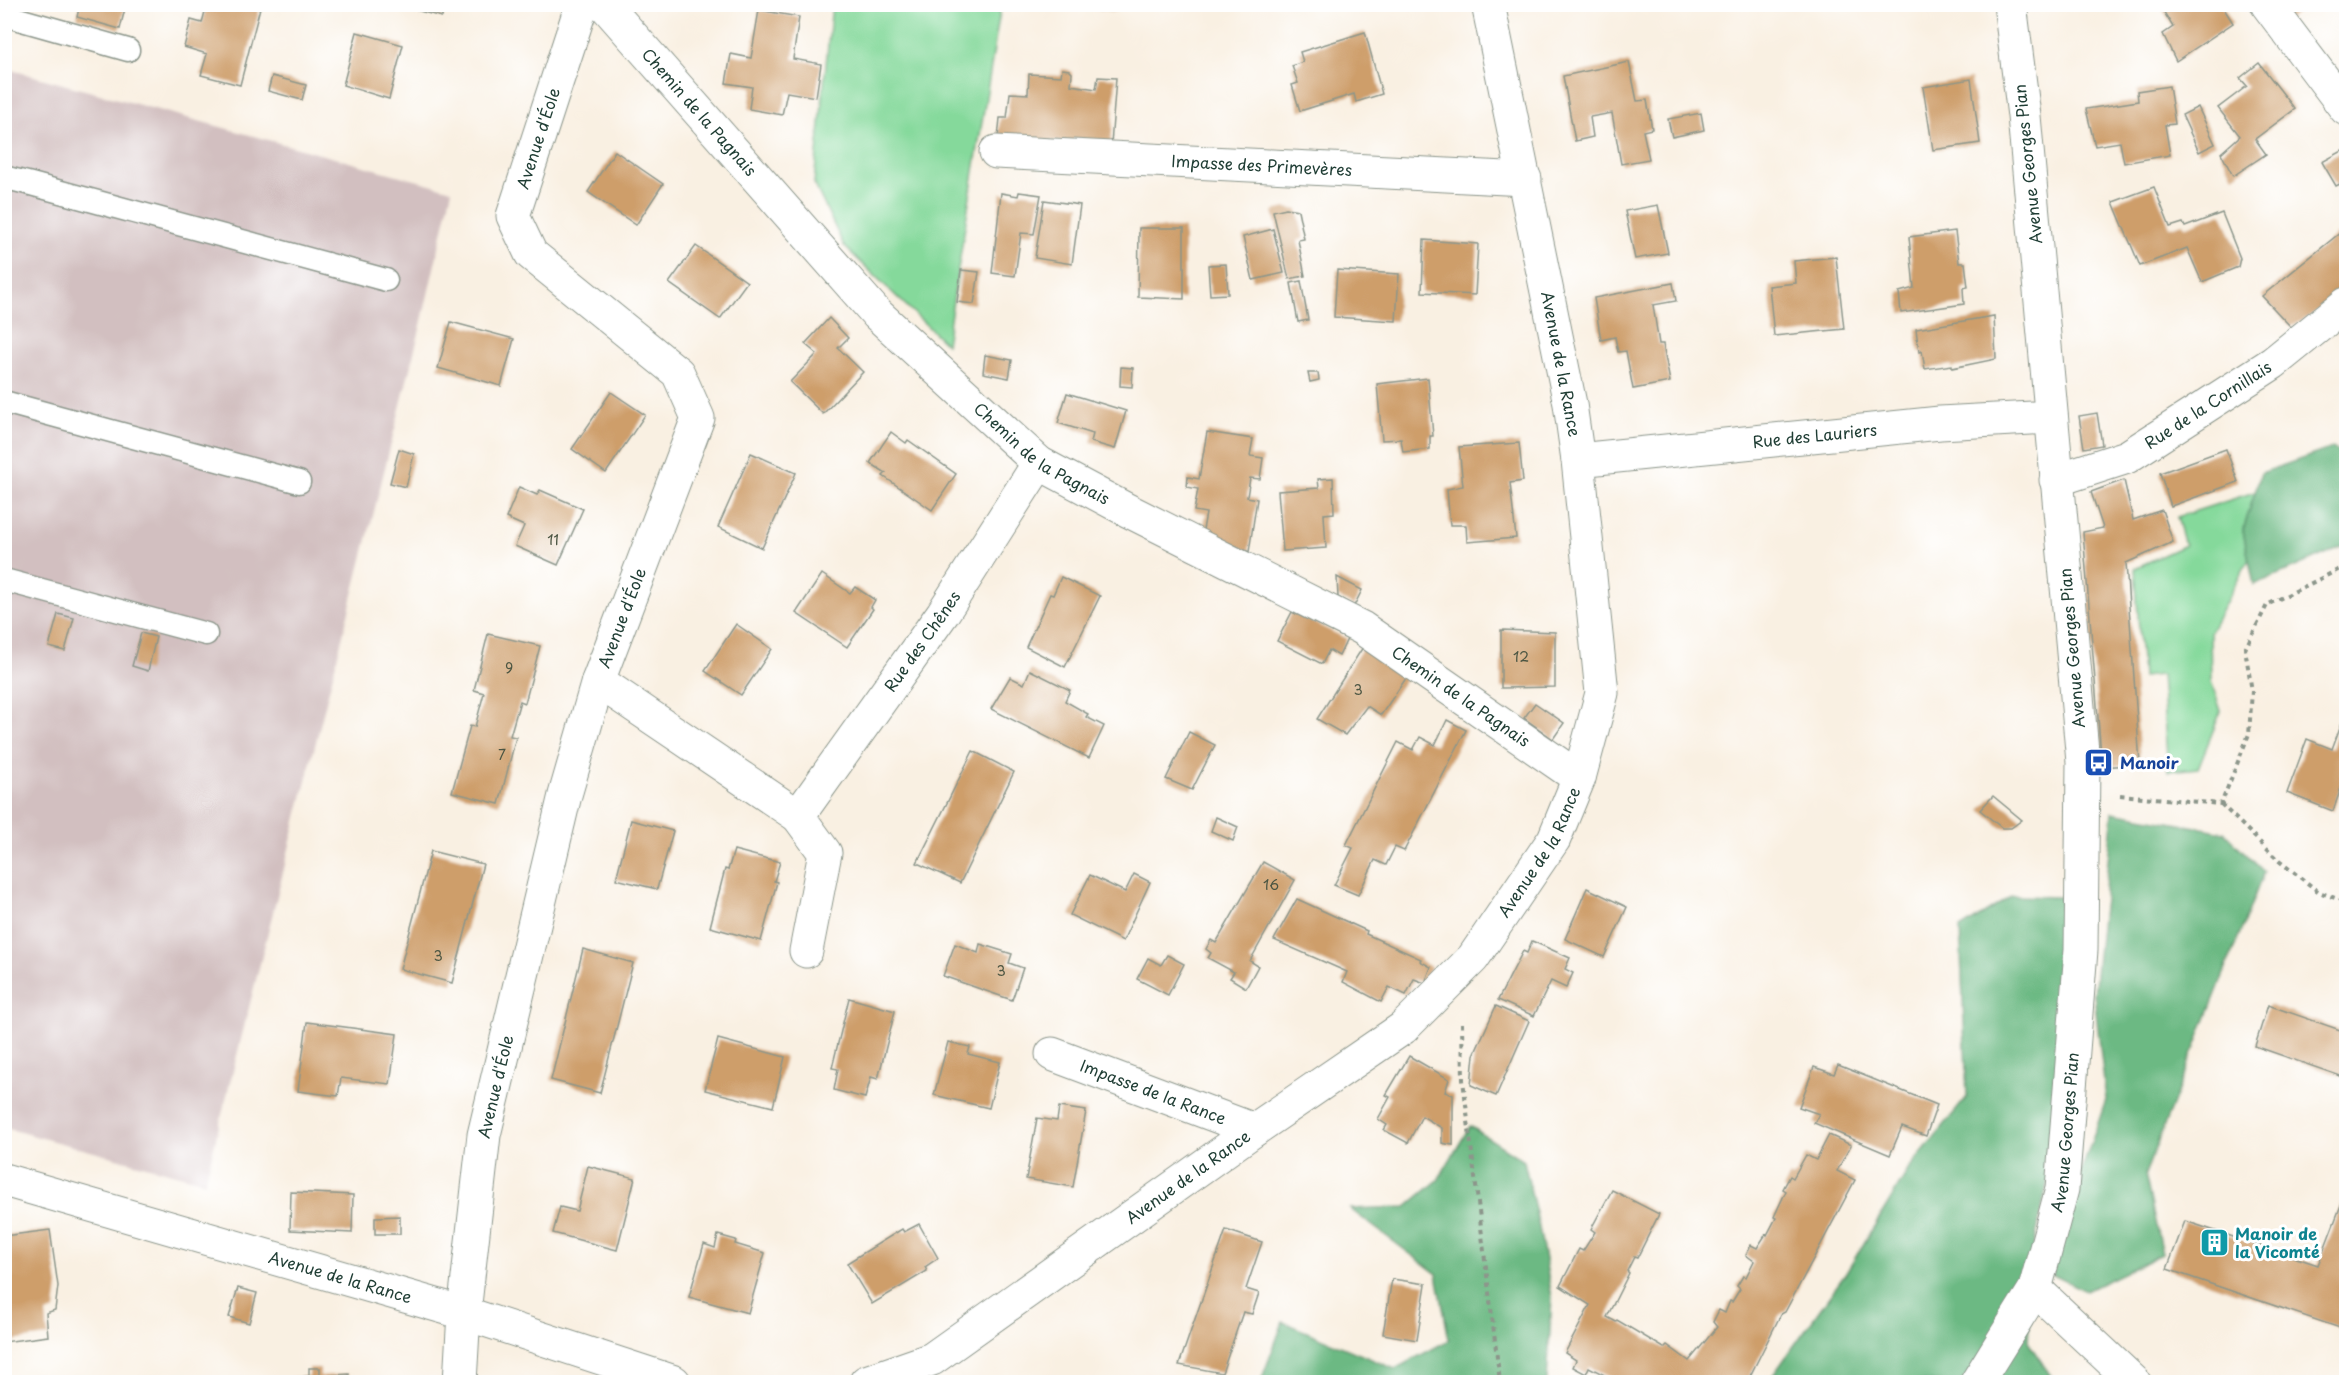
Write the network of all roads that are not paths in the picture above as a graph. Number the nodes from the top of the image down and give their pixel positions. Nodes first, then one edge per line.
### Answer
1 (582, 4) edge
2 (604, 4) edge
3 (1488, 4) edge
4 (2010, 4) edge
5 (2267, 4) edge
6 (4, 15) edge
7 (128, 50) dead end
8 (2346, 109) edge
9 (996, 152) dead end
10 (1525, 179) junction
11 (4, 180) edge
12 (386, 280) dead end
13 (2346, 304) edge
14 (4, 402) edge
15 (2051, 417) junction
16 (1578, 460) junction
17 (1039, 462) junction
18 (2056, 480) junction
19 (299, 482) dead end
20 (4, 580) edge
21 (206, 634) dead end
22 (598, 681) junction
23 (1579, 778) junction
24 (798, 816) junction
25 (807, 951) dead end
26 (1052, 1054) dead end
27 (1254, 1130) junction
28 (4, 1180) edge
29 (2035, 1289) junction
30 (464, 1314) junction
31 (460, 1383) edge
32 (674, 1383) edge
33 (866, 1383) edge
34 (1977, 1383) edge
35 (2134, 1383) edge

1 - 22 street, Avenue d'Éole
2 - 17 street, Chemin de la Pagnais
3 - 10 street, Avenue de la Rance
4 - 15 street, Avenue Georges Pian
5 - 8 street
6 - 7 lane
9 - 10 street, Impasse des Primevères
10 - 16 street, Avenue de la Rance
11 - 12 lane
13 - 18 street, Rue de la Cornillais
14 - 19 lane
15 - 16 street, Rue des Lauriers
15 - 18 street, Avenue Georges Pian
16 - 23 street, Avenue de la Rance
17 - 23 street, Chemin de la Pagnais
17 - 24 street, Rue des Chênes
18 - 29 street, Avenue Georges Pian
20 - 21 lane
22 - 24 street
22 - 30 street, Avenue d'Éole
23 - 27 street, Avenue de la Rance
24 - 25 street
26 - 27 street, Impasse de la Rance
27 - 33 street, Avenue de la Rance
28 - 30 street, Avenue de la Rance
29 - 34 street, Avenue Georges Pian
29 - 35 street
30 - 31 street, Avenue d'Éole
30 - 32 street, Avenue de la Rance

